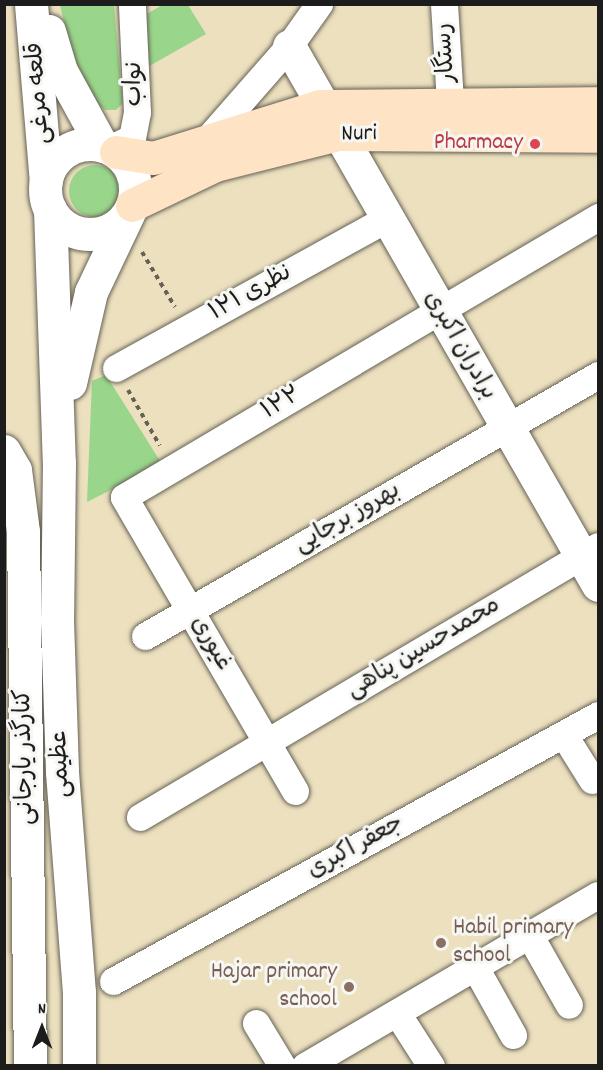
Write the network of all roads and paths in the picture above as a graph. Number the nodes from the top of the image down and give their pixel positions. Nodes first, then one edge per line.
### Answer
1 (31, 4) edge
2 (41, 4) edge
3 (319, 4) edge
4 (444, 4) edge
5 (136, 6) edge
6 (289, 46) junction
7 (450, 102) junction
8 (598, 103) edge
9 (320, 106) junction
10 (338, 134) junction
11 (451, 135) junction
12 (598, 136) edge
13 (205, 142) junction
14 (109, 149) junction
15 (48, 195) junction
16 (132, 205) junction
17 (598, 217) edge
18 (386, 219) junction
19 (140, 249) dead end
20 (439, 311) junction
21 (188, 328) junction
22 (116, 368) joint
23 (598, 375) edge
24 (507, 427) junction
25 (4, 451) edge
26 (59, 462) junction
27 (172, 468) junction
28 (124, 497) joint
29 (590, 551) edge
30 (598, 585) edge
31 (190, 610) junction
32 (145, 636) dead end
33 (598, 715) edge
34 (564, 735) junction
35 (266, 742) junction
36 (592, 780) dead end
37 (295, 791) dead end
38 (140, 817) dead end
39 (598, 895) edge
40 (530, 936) junction
41 (475, 967) junction
42 (113, 981) dead end
43 (569, 1005) dead end
44 (397, 1013) junction
45 (256, 1023) dead end
46 (513, 1035) dead end
47 (78, 1059) edge
48 (322, 1061) edge
49 (31, 1064) edge
50 (282, 1065) edge
51 (431, 1065) edge

1 - 15 street, قلعه مرغی
2 - 14 street
3 - 6 street
4 - 7 street, رستگار
5 - 14 street, نواب
6 - 9 street, برادران اکبری
6 - 13 street
7 - 8 main road, Nuri
7 - 9 main road, Nuri
7 - 11 main road
9 - 10 street, برادران اکبری
9 - 13 main road, Nuri
10 - 11 main road, Nuri
10 - 16 main road, Nuri
10 - 18 street, برادران اکبری
11 - 12 main road, Nuri
13 - 14 main road, Nuri
14 - 15 street
14 - 16 street
15 - 16 street
15 - 26 street, قلعه مرغی
16 - 26 street
17 - 20 street, ۱۲۲
18 - 20 street, برادران اکبری
18 - 21 street, نظری ۱۲۱
19 - 21 path
20 - 24 street, برادران اکبری
20 - 27 street, ۱۲۲
21 - 22 street, نظری ۱۲۱
22 - 27 path
23 - 24 street, بهروز برجایی
24 - 29 street, برادران اکبری
24 - 31 street, بهروز برجایی
25 - 49 street, کنارگذر یارجانی
26 - 47 street, عظیمی
27 - 28 street, ۱۲۲
28 - 31 street, غیوری
29 - 30 street, برادران اکبری
29 - 35 street, محمدحسین پناهی
31 - 32 street, بهروز برجایی
31 - 35 street, غیوری
33 - 34 street, جعفر اکبری
34 - 36 street
34 - 42 street, جعفر اکبری
35 - 37 street, غیوری
35 - 38 street, محمدحسین پناهی
39 - 40 street
40 - 41 street
40 - 43 street
41 - 44 street
41 - 46 street
44 - 48 street
44 - 51 street
45 - 50 street

